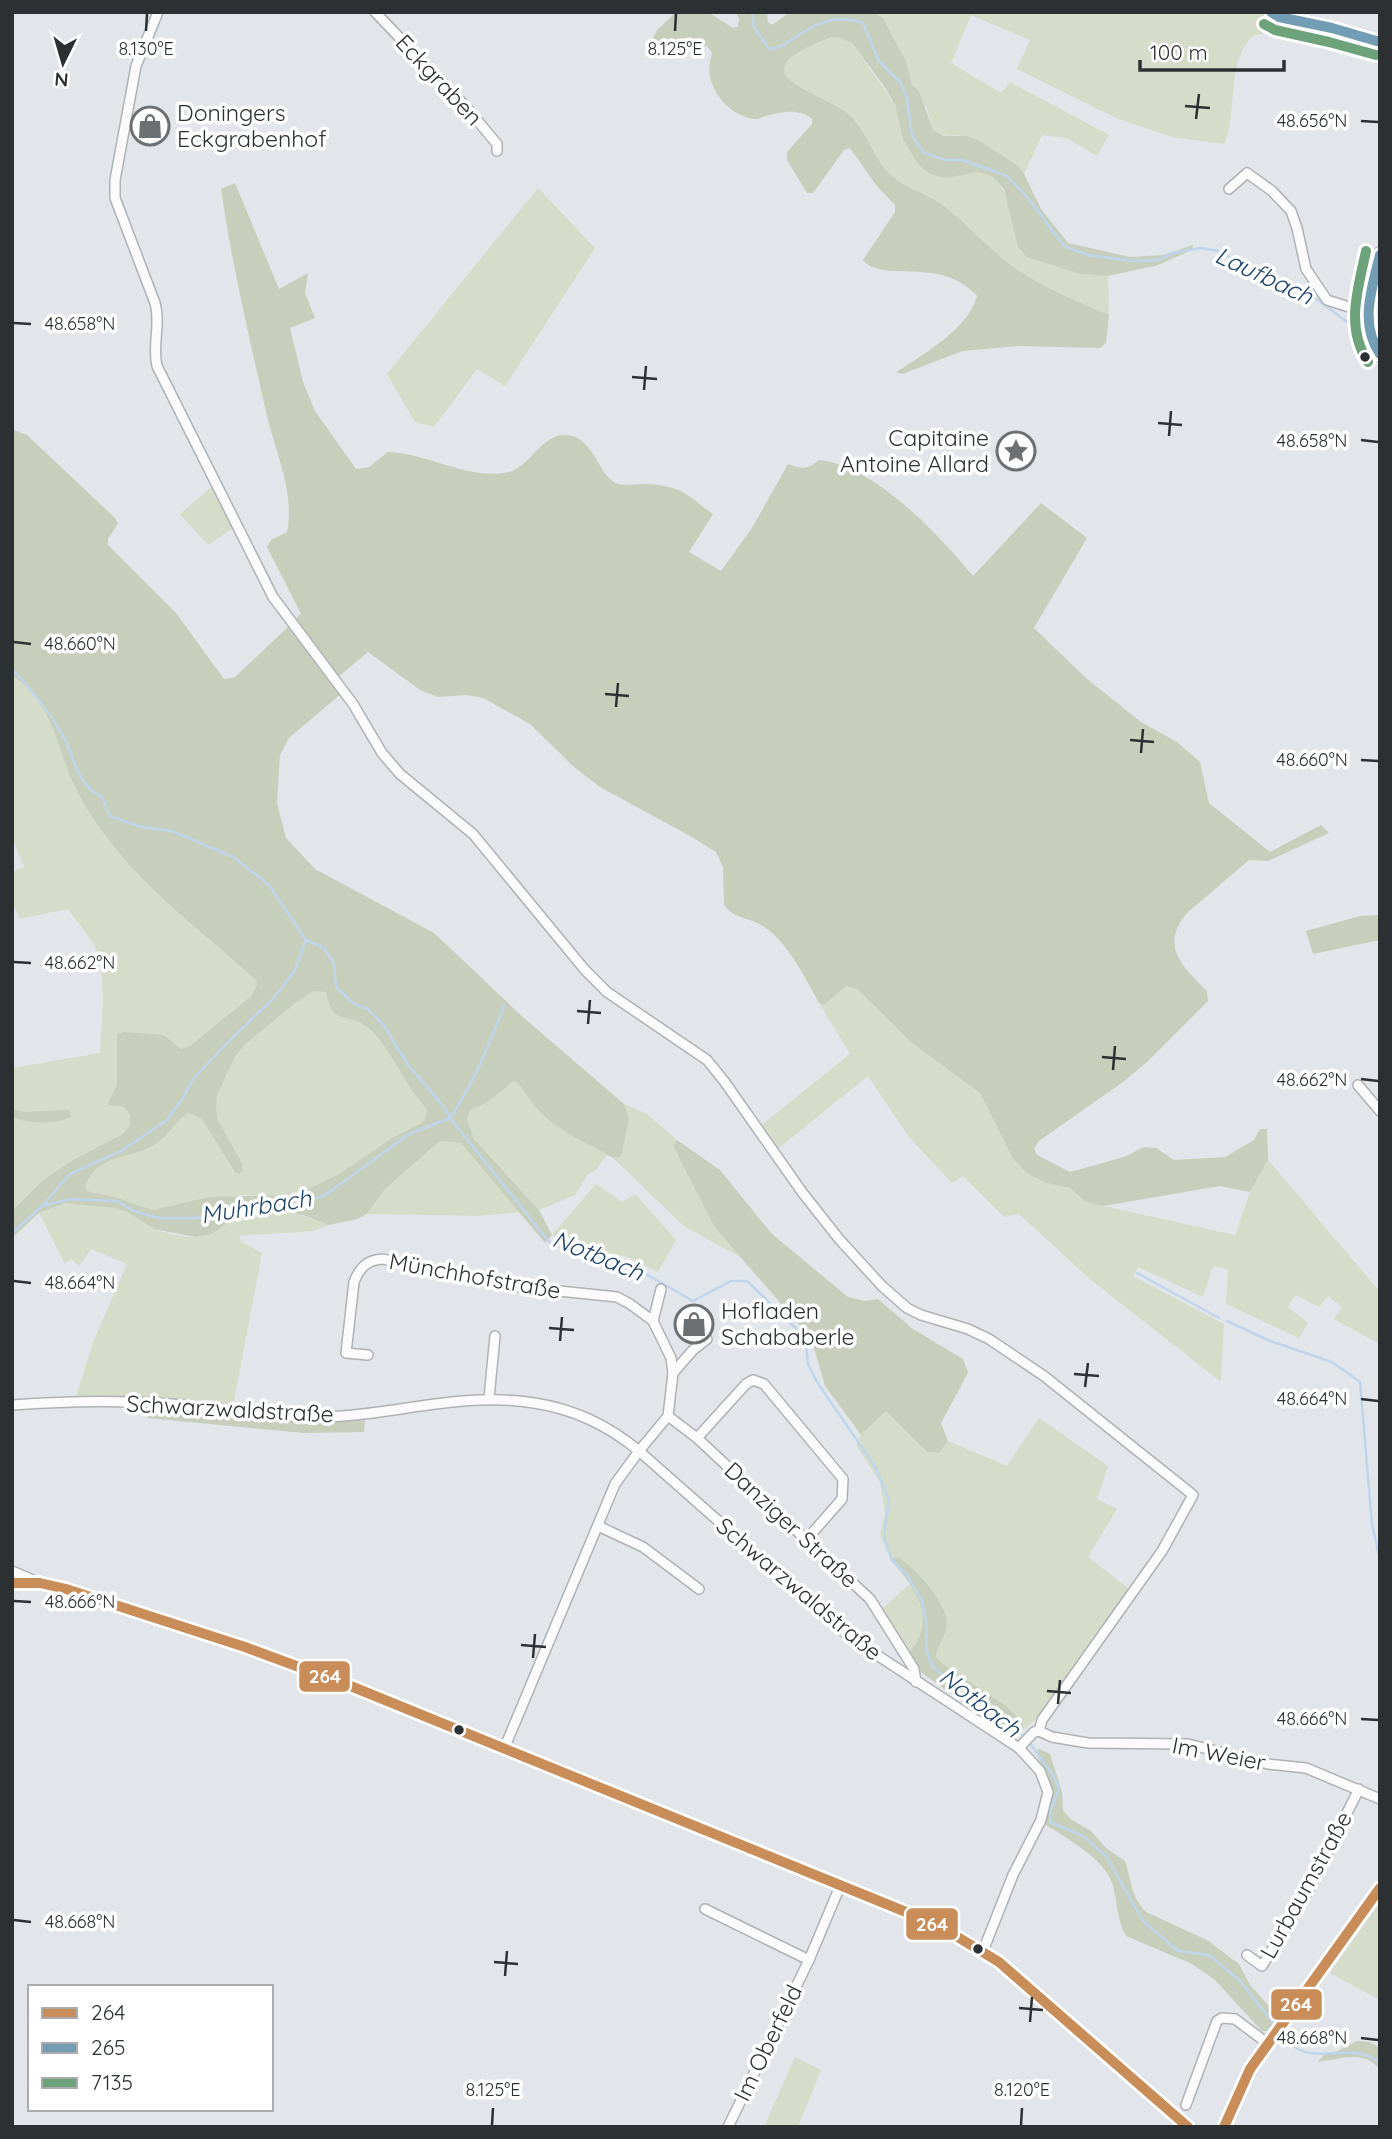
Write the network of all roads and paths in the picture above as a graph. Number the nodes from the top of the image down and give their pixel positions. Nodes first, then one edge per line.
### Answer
1 (158, 12) edge
2 (375, 12) edge
3 (1271, 12) edge
4 (1380, 42) edge
5 (497, 151) dead end
6 (1228, 190) dead end
7 (1380, 254) edge
8 (1368, 313) junction
9 (1380, 354) edge
10 (1357, 1084) dead end
11 (1380, 1111) edge
12 (661, 1289) dead end
13 (653, 1321) junction
14 (495, 1336) dead end
15 (707, 1339) dead end
16 (368, 1356) dead end
17 (673, 1373) junction
18 (489, 1398) junction
19 (12, 1405) edge
20 (668, 1416) junction
21 (697, 1438) junction
22 (639, 1451) junction
23 (598, 1526) junction
24 (807, 1539) junction
25 (12, 1571) edge
26 (12, 1583) edge
27 (40, 1583) junction
28 (699, 1589) dead end
29 (900, 1646) junction
30 (880, 1658) junction
31 (916, 1682) junction
32 (1036, 1731) junction
33 (1021, 1745) junction
34 (504, 1749) junction
35 (1359, 1789) junction
36 (1380, 1799) edge
37 (841, 1884) junction
38 (1380, 1888) edge
39 (705, 1909) dead end
40 (983, 1951) junction
41 (1247, 1955) dead end
42 (809, 1960) junction
43 (1270, 2040) junction
44 (1186, 2105) dead end
45 (728, 2127) edge
46 (1188, 2127) edge
47 (1224, 2127) edge

1 - 32 street
2 - 5 street, Eckgraben
3 - 4 main road
6 - 8 street
7 - 8 main road
8 - 9 main road
10 - 11 street
12 - 13 street
13 - 16 street, Münchhofstraße
13 - 17 street, Münchhofstraße
14 - 18 street
15 - 17 street
17 - 20 street, Münchhofstraße
18 - 19 street, Schwarzwaldstraße
18 - 22 street, Schwarzwaldstraße
20 - 21 street, Danziger Straße
20 - 22 street
21 - 24 street, Danziger Straße
21 - 24 street
22 - 23 street
22 - 30 street, Schwarzwaldstraße
23 - 28 street
23 - 34 street
24 - 29 street, Danziger Straße
25 - 27 street
26 - 27 main road
27 - 34 main road
29 - 30 street
29 - 31 street, Danziger Straße
30 - 31 street, Schwarzwaldstraße
31 - 33 street, Schwarzwaldstraße
32 - 33 street
32 - 35 street, Im Weier
33 - 40 street, Schwarzwaldstraße
34 - 37 main road
35 - 36 street, Im Weier
35 - 41 street, Lurbaumstraße
37 - 40 main road
37 - 42 street, Im Oberfeld
38 - 43 main road
39 - 42 street, Im Oberfeld
40 - 46 main road
42 - 45 street, Im Oberfeld
43 - 44 street
43 - 47 main road

